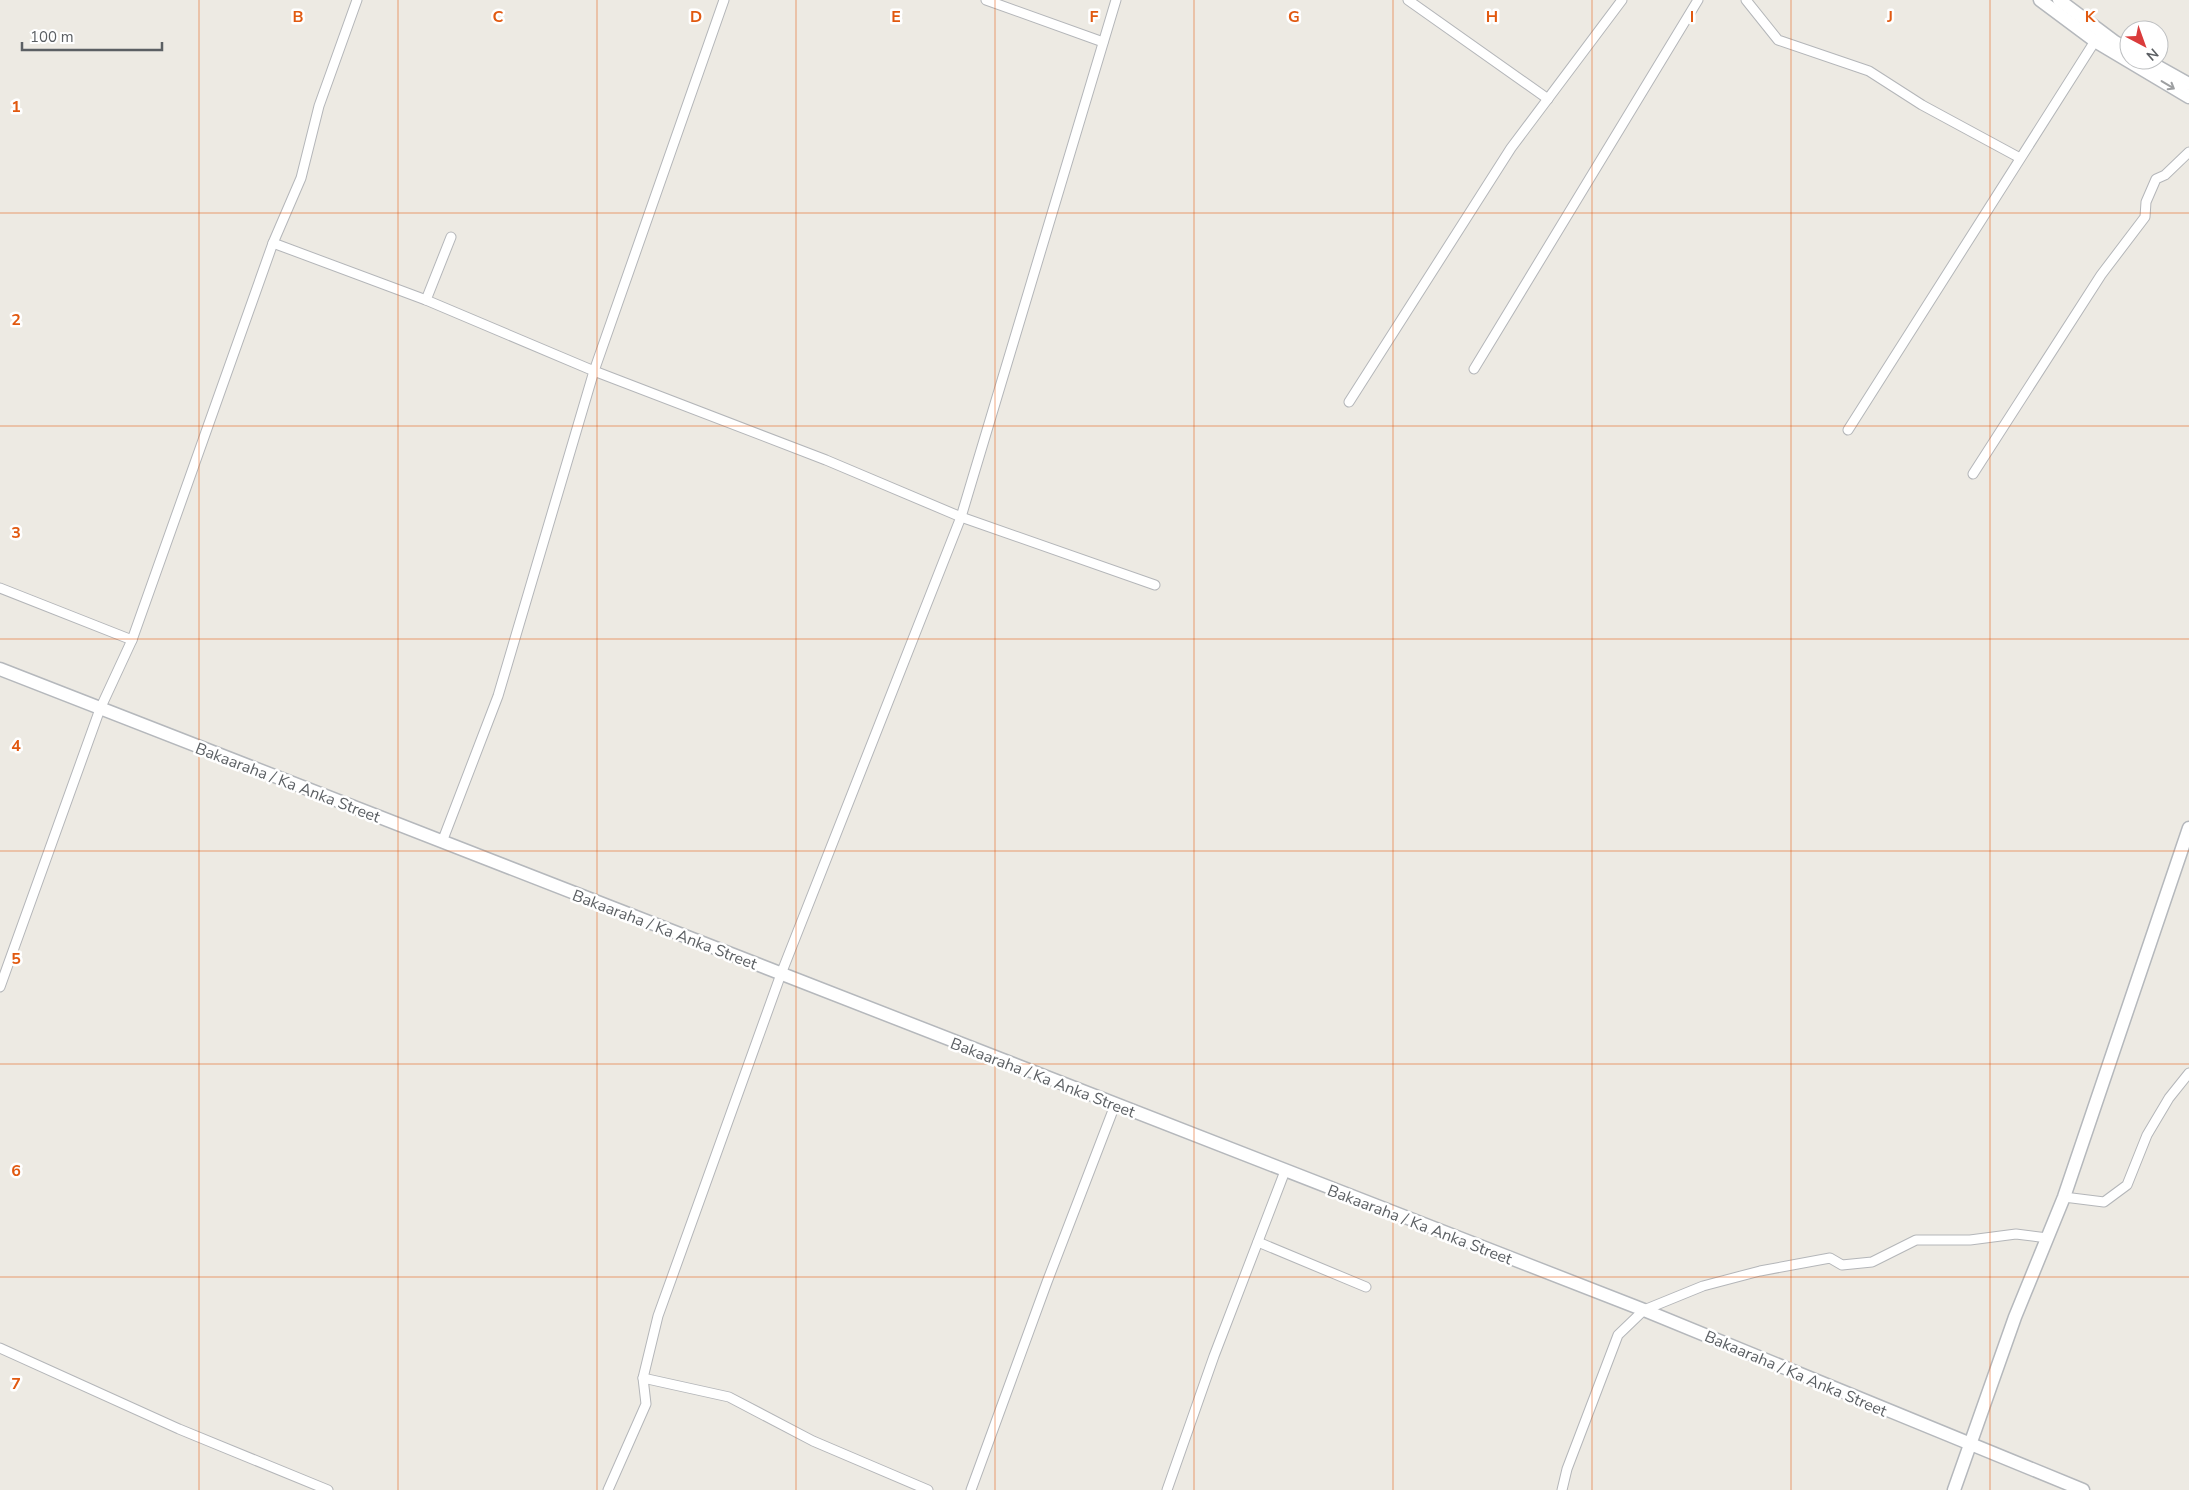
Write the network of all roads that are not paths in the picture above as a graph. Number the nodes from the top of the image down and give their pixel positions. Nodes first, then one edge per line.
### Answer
1 (357, 0) edge
2 (724, 0) edge
3 (986, 0) edge
4 (1116, 0) edge
5 (1408, 0) edge
6 (1622, 0) edge
7 (1698, 0) edge
8 (1746, 0) edge
9 (2040, 0) edge
10 (2060, 0) edge
11 (2095, 41) junction
12 (1103, 42) junction
13 (2119, 44) edge
14 (2164, 70) edge
15 (2189, 84) edge
16 (2189, 97) edge
17 (1548, 99) junction
18 (2189, 152) edge
19 (2020, 158) junction
20 (451, 237) dead end
21 (273, 243) junction
22 (426, 300) junction
23 (1474, 369) dead end
24 (594, 371) junction
25 (1349, 402) dead end
26 (1848, 430) dead end
27 (1972, 474) dead end
28 (961, 517) junction
29 (1155, 586) dead end
30 (0, 588) edge
31 (132, 640) junction
32 (0, 669) edge
33 (100, 708) junction
34 (2189, 828) edge
35 (442, 842) junction
36 (781, 974) junction
37 (0, 988) edge
38 (2189, 1074) edge
39 (1115, 1105) junction
40 (1285, 1171) junction
41 (2064, 1196) junction
42 (2048, 1238) junction
43 (1258, 1242) junction
44 (1366, 1287) dead end
45 (1644, 1310) junction
46 (0, 1348) edge
47 (643, 1378) junction
48 (1971, 1446) junction
49 (328, 1490) edge
50 (608, 1490) edge
51 (928, 1490) edge
52 (971, 1490) edge
53 (1167, 1490) edge
54 (1562, 1490) edge
55 (1954, 1490) edge
56 (2083, 1490) edge

1 - 21 street
2 - 24 street
3 - 12 street
4 - 12 street
5 - 17 street
6 - 17 street
7 - 23 street
8 - 19 street
9 - 11 street
10 - 13 street
11 -> 16 street
11 - 19 street
12 - 28 street
14 - 15 street
17 - 25 street
18 - 27 street
19 - 26 street
20 - 22 street
21 - 22 street
21 - 31 street
22 - 24 street
24 - 28 street
24 - 35 street
28 - 29 street
28 - 36 street
30 - 31 street
31 - 33 street
32 - 33 street, Bakaaraha / Ka Anka Street
33 - 35 street, Bakaaraha / Ka Anka Street
33 - 37 street
34 - 41 street
35 - 36 street, Bakaaraha / Ka Anka Street
36 - 39 street, Bakaaraha / Ka Anka Street
36 - 47 street
38 - 41 street
39 - 40 street, Bakaaraha / Ka Anka Street
39 - 52 street
40 - 43 street
40 - 45 street, Bakaaraha / Ka Anka Street
41 - 42 street
42 - 45 street
42 - 48 street
43 - 44 street
43 - 53 street
45 - 48 street, Bakaaraha / Ka Anka Street
45 - 54 street
46 - 49 street
47 - 50 street
47 - 51 street
48 - 55 street
48 - 56 street, Bakaaraha / Ka Anka Street

